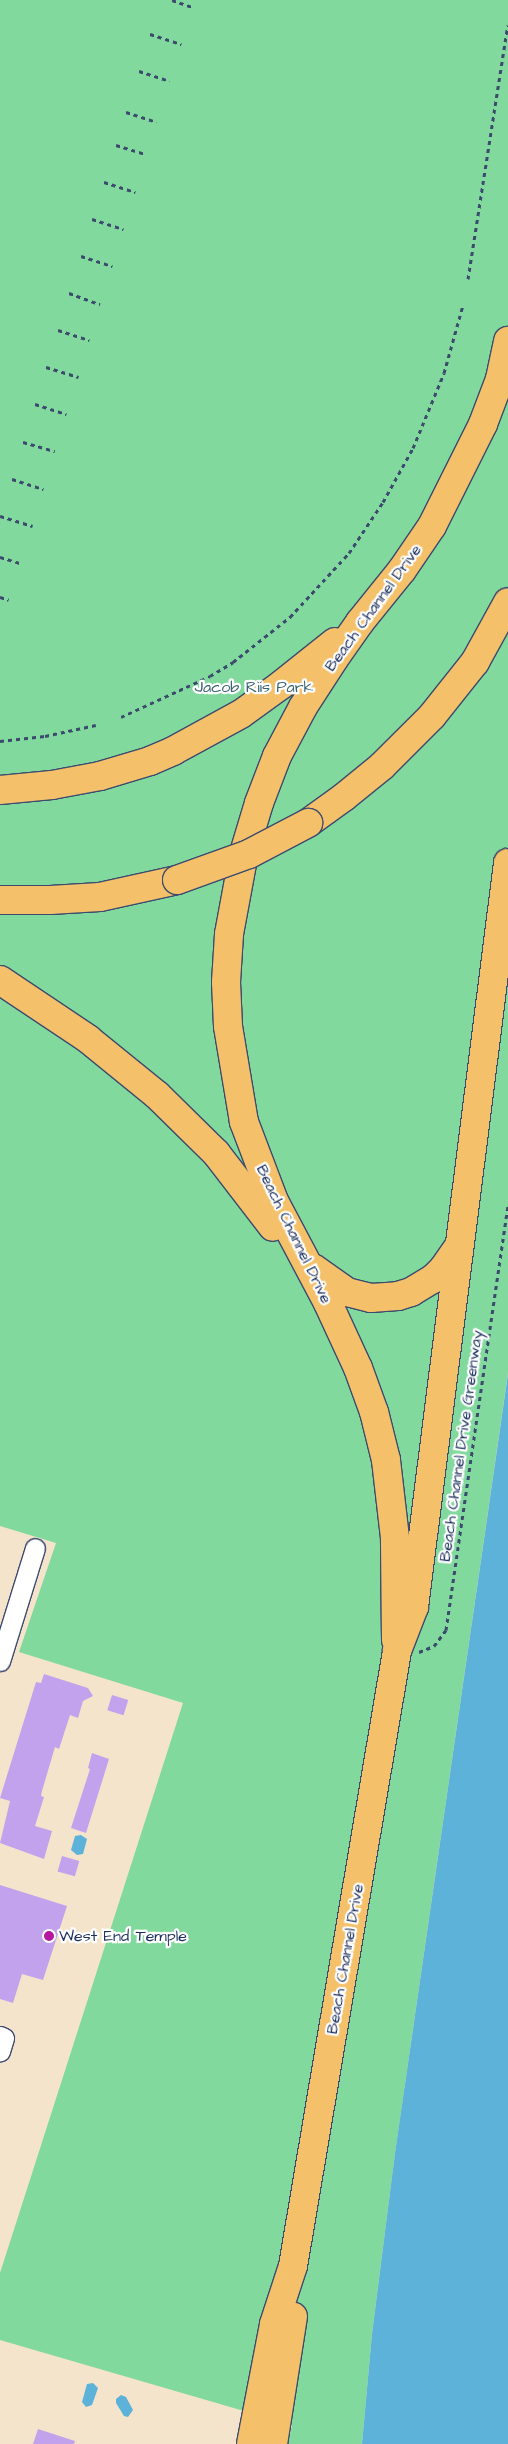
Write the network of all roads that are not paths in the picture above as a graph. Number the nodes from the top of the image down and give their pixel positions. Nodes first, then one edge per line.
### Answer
1 (508, 341) edge
2 (508, 602) edge
3 (360, 622) junction
4 (0, 790) edge
5 (508, 863) edge
6 (0, 900) edge
7 (0, 980) edge
8 (460, 1245) junction
9 (307, 1264) junction
10 (35, 1548) dead end
11 (4, 1632) edge
12 (397, 1652) junction
13 (0, 1661) edge
14 (0, 2036) edge
15 (0, 2051) edge
16 (293, 2266) junction
17 (251, 2444) edge
18 (273, 2444) edge

1 - 3 main road, Beach Channel Drive
2 - 6 main road, bridge
3 - 4 main road
3 - 9 main road, Beach Channel Drive
5 - 8 main road, Beach Channel Drive
7 - 9 main road
8 - 9 main road
8 - 12 main road, Beach Channel Drive
9 - 12 main road, Beach Channel Drive
10 - 11 street
11 - 13 street
12 - 16 main road, Beach Channel Drive
14 - 15 street
16 - 17 main road, Beach Channel Drive
16 - 18 main road, Beach Channel Drive

